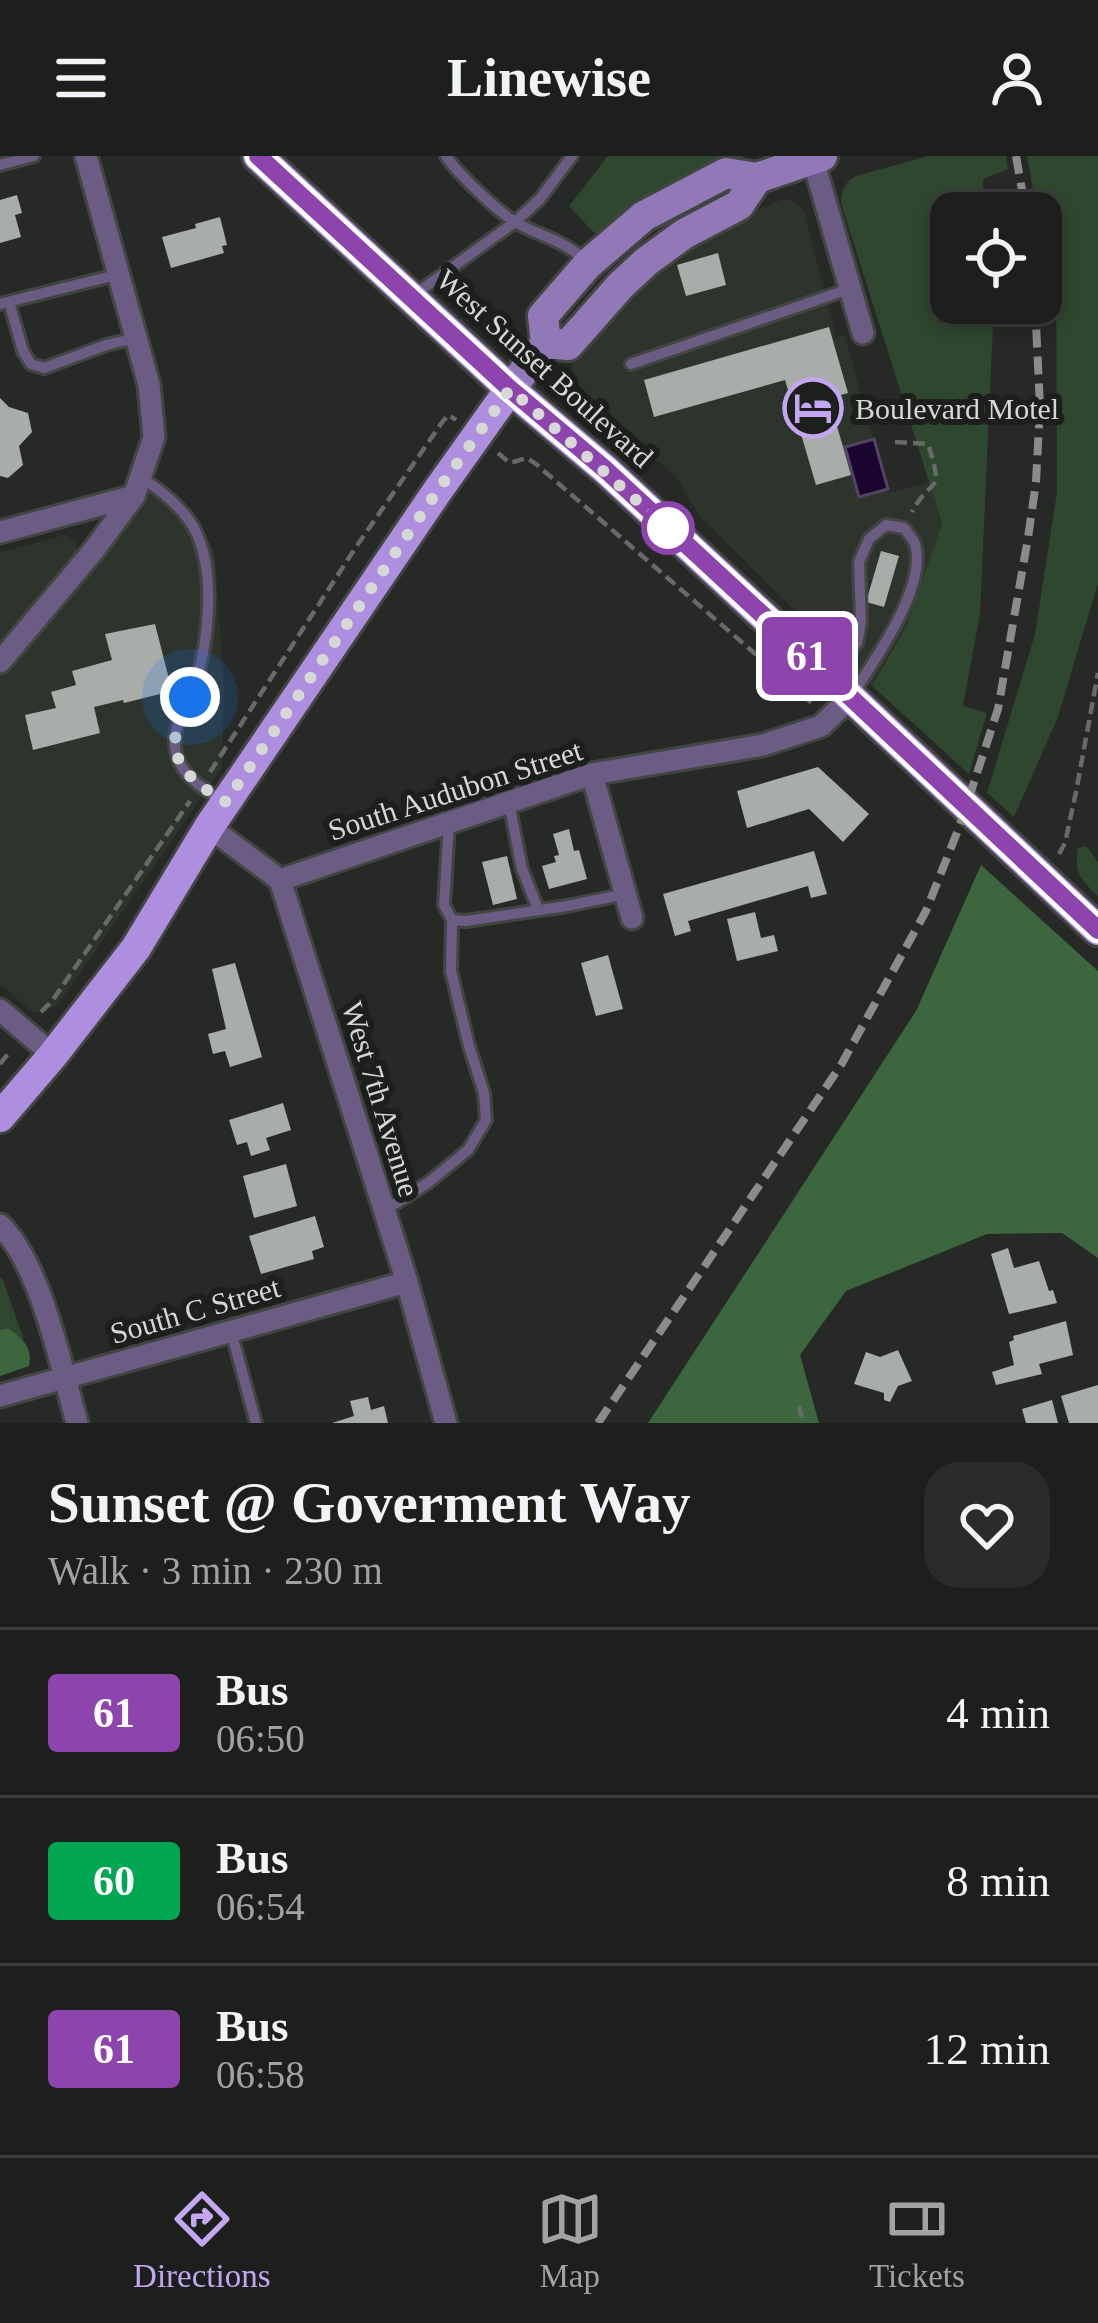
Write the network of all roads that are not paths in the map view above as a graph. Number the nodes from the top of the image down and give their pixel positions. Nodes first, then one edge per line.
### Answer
1 (34, 156) edge
2 (86, 156) edge
3 (258, 156) edge
4 (572, 156) edge
5 (816, 157) edge
6 (451, 158) edge
7 (0, 166) edge
8 (757, 178) junction
9 (515, 222) junction
10 (588, 264) junction
11 (120, 274) junction
12 (850, 289) junction
13 (411, 297) junction
14 (5, 303) edge
15 (863, 333) dead end
16 (136, 338) junction
17 (546, 343) junction
18 (631, 364) dead end
19 (510, 389) junction
20 (138, 486) junction
21 (0, 532) edge
22 (0, 662) edge
23 (826, 673) junction
24 (850, 698) junction
25 (592, 774) junction
26 (509, 802) junction
27 (212, 805) junction
28 (449, 823) junction
29 (280, 880) junction
30 (626, 894) junction
31 (538, 909) junction
32 (632, 918) dead end
33 (452, 920) junction
34 (1098, 930) edge
35 (0, 1010) edge
36 (53, 1055) junction
37 (0, 1117) edge
38 (385, 1211) junction
39 (0, 1225) edge
40 (407, 1282) junction
41 (231, 1331) junction
42 (64, 1378) junction
43 (0, 1396) edge
44 (77, 1423) edge
45 (256, 1423) edge
46 (446, 1423) edge

1 - 7 lane
2 - 11 street
3 - 13 main road, West Sunset Boulevard
4 - 9 lane
5 - 8 street
5 - 12 street
6 - 9 lane
8 - 10 street
8 - 17 street
9 - 10 lane
9 - 13 lane
10 - 17 street
11 - 14 lane
11 - 16 street
12 - 15 street
12 - 18 lane
13 - 19 main road, West Sunset Boulevard
14 - 16 lane
16 - 20 street
17 - 19 street
19 - 23 main road, West Sunset Boulevard
19 - 27 main road
20 - 21 street
20 - 22 street
20 - 27 lane
23 - 24 main road, West Sunset Boulevard
23 - 24 lane
24 - 25 street, South Audubon Street
24 - 34 main road, West Sunset Boulevard
25 - 26 street, South Audubon Street
25 - 30 street
26 - 28 street, South Audubon Street
26 - 31 lane
27 - 29 street
27 - 36 main road
28 - 29 street, South Audubon Street
28 - 33 lane
29 - 38 street, West 7th Avenue
30 - 31 lane
30 - 32 street
31 - 33 lane
33 - 38 lane
35 - 36 street
36 - 37 main road
38 - 40 street, West 7th Avenue
39 - 42 street
40 - 41 street, South C Street
40 - 46 street, West 7th Avenue
41 - 42 street, South C Street
41 - 45 lane
42 - 43 street, South C Street
42 - 44 street

